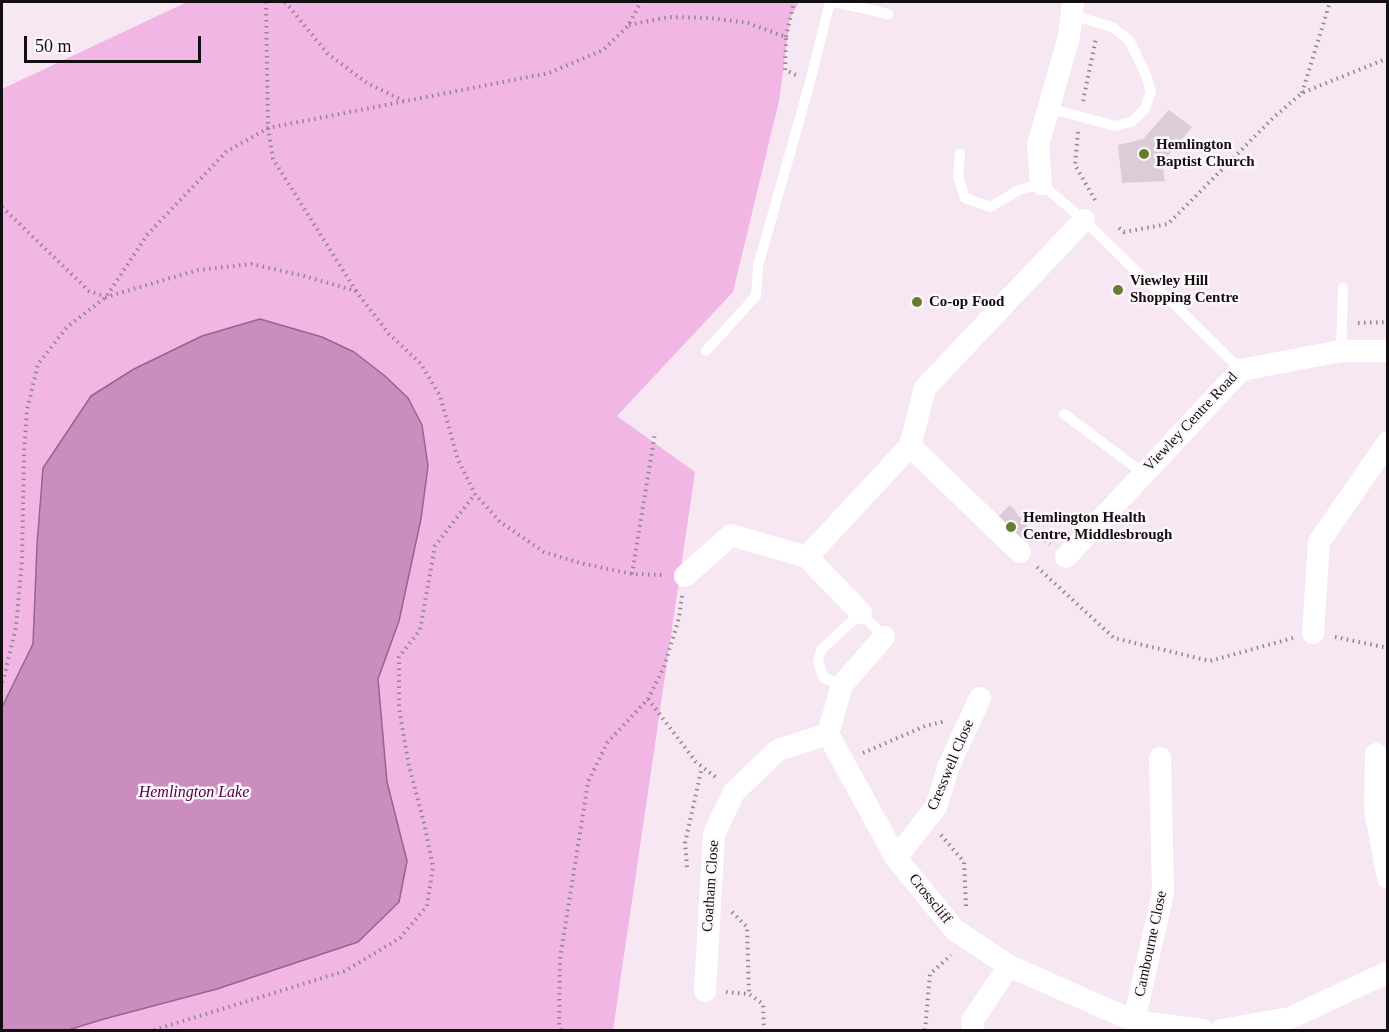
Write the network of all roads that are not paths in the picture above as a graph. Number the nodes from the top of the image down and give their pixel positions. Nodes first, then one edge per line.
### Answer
1 (830, 2) edge
2 (835, 2) edge
3 (1072, 8) edge
4 (888, 14) dead end
5 (1048, 108) junction
6 (960, 154) dead end
7 (1041, 184) junction
8 (1084, 220) junction
9 (1343, 288) dead end
10 (706, 351) dead end
11 (1341, 351) junction
12 (1388, 351) edge
13 (1241, 369) junction
14 (1064, 414) dead end
15 (1388, 442) edge
16 (910, 446) junction
17 (1143, 473) junction
18 (1020, 552) road end
19 (807, 557) junction
20 (1066, 557) road end
21 (685, 576) road end
22 (861, 613) junction
23 (1313, 633) road end
24 (884, 637) joint
25 (842, 684) junction
26 (977, 705) road end
27 (828, 734) junction
28 (1376, 754) dead end
29 (1160, 758) dead end
30 (896, 858) junction
31 (1388, 878) edge
32 (1009, 966) junction
33 (1388, 972) edge
34 (705, 990) road end
35 (1134, 1021) junction
36 (1291, 1024) edge
37 (972, 1030) edge
38 (1202, 1030) edge
39 (1221, 1030) edge

1 - 10 lane
2 - 4 lane
3 - 5 street
3 - 5 lane
5 - 7 street
6 - 7 lane
7 - 8 lane
8 - 13 lane
8 - 16 street
9 - 11 lane
11 - 12 street, Viewley Centre Road
11 - 13 street, Viewley Centre Road
13 - 17 street, Viewley Centre Road
14 - 17 lane
15 - 23 street
16 - 18 street
16 - 19 street
17 - 20 street, Viewley Centre Road
19 - 21 street
19 - 22 street
22 - 24 lane
22 - 25 lane
24 - 25 street
25 - 27 street
26 - 30 street, Cresswell Close
27 - 30 street, Crosscliff
27 - 34 street, Coatham Close
28 - 31 street
29 - 35 street, Cambourne Close
30 - 32 street, Crosscliff
32 - 35 street, Crosscliff
32 - 37 street
33 - 36 street
35 - 38 street, Crosscliff
36 - 39 street

